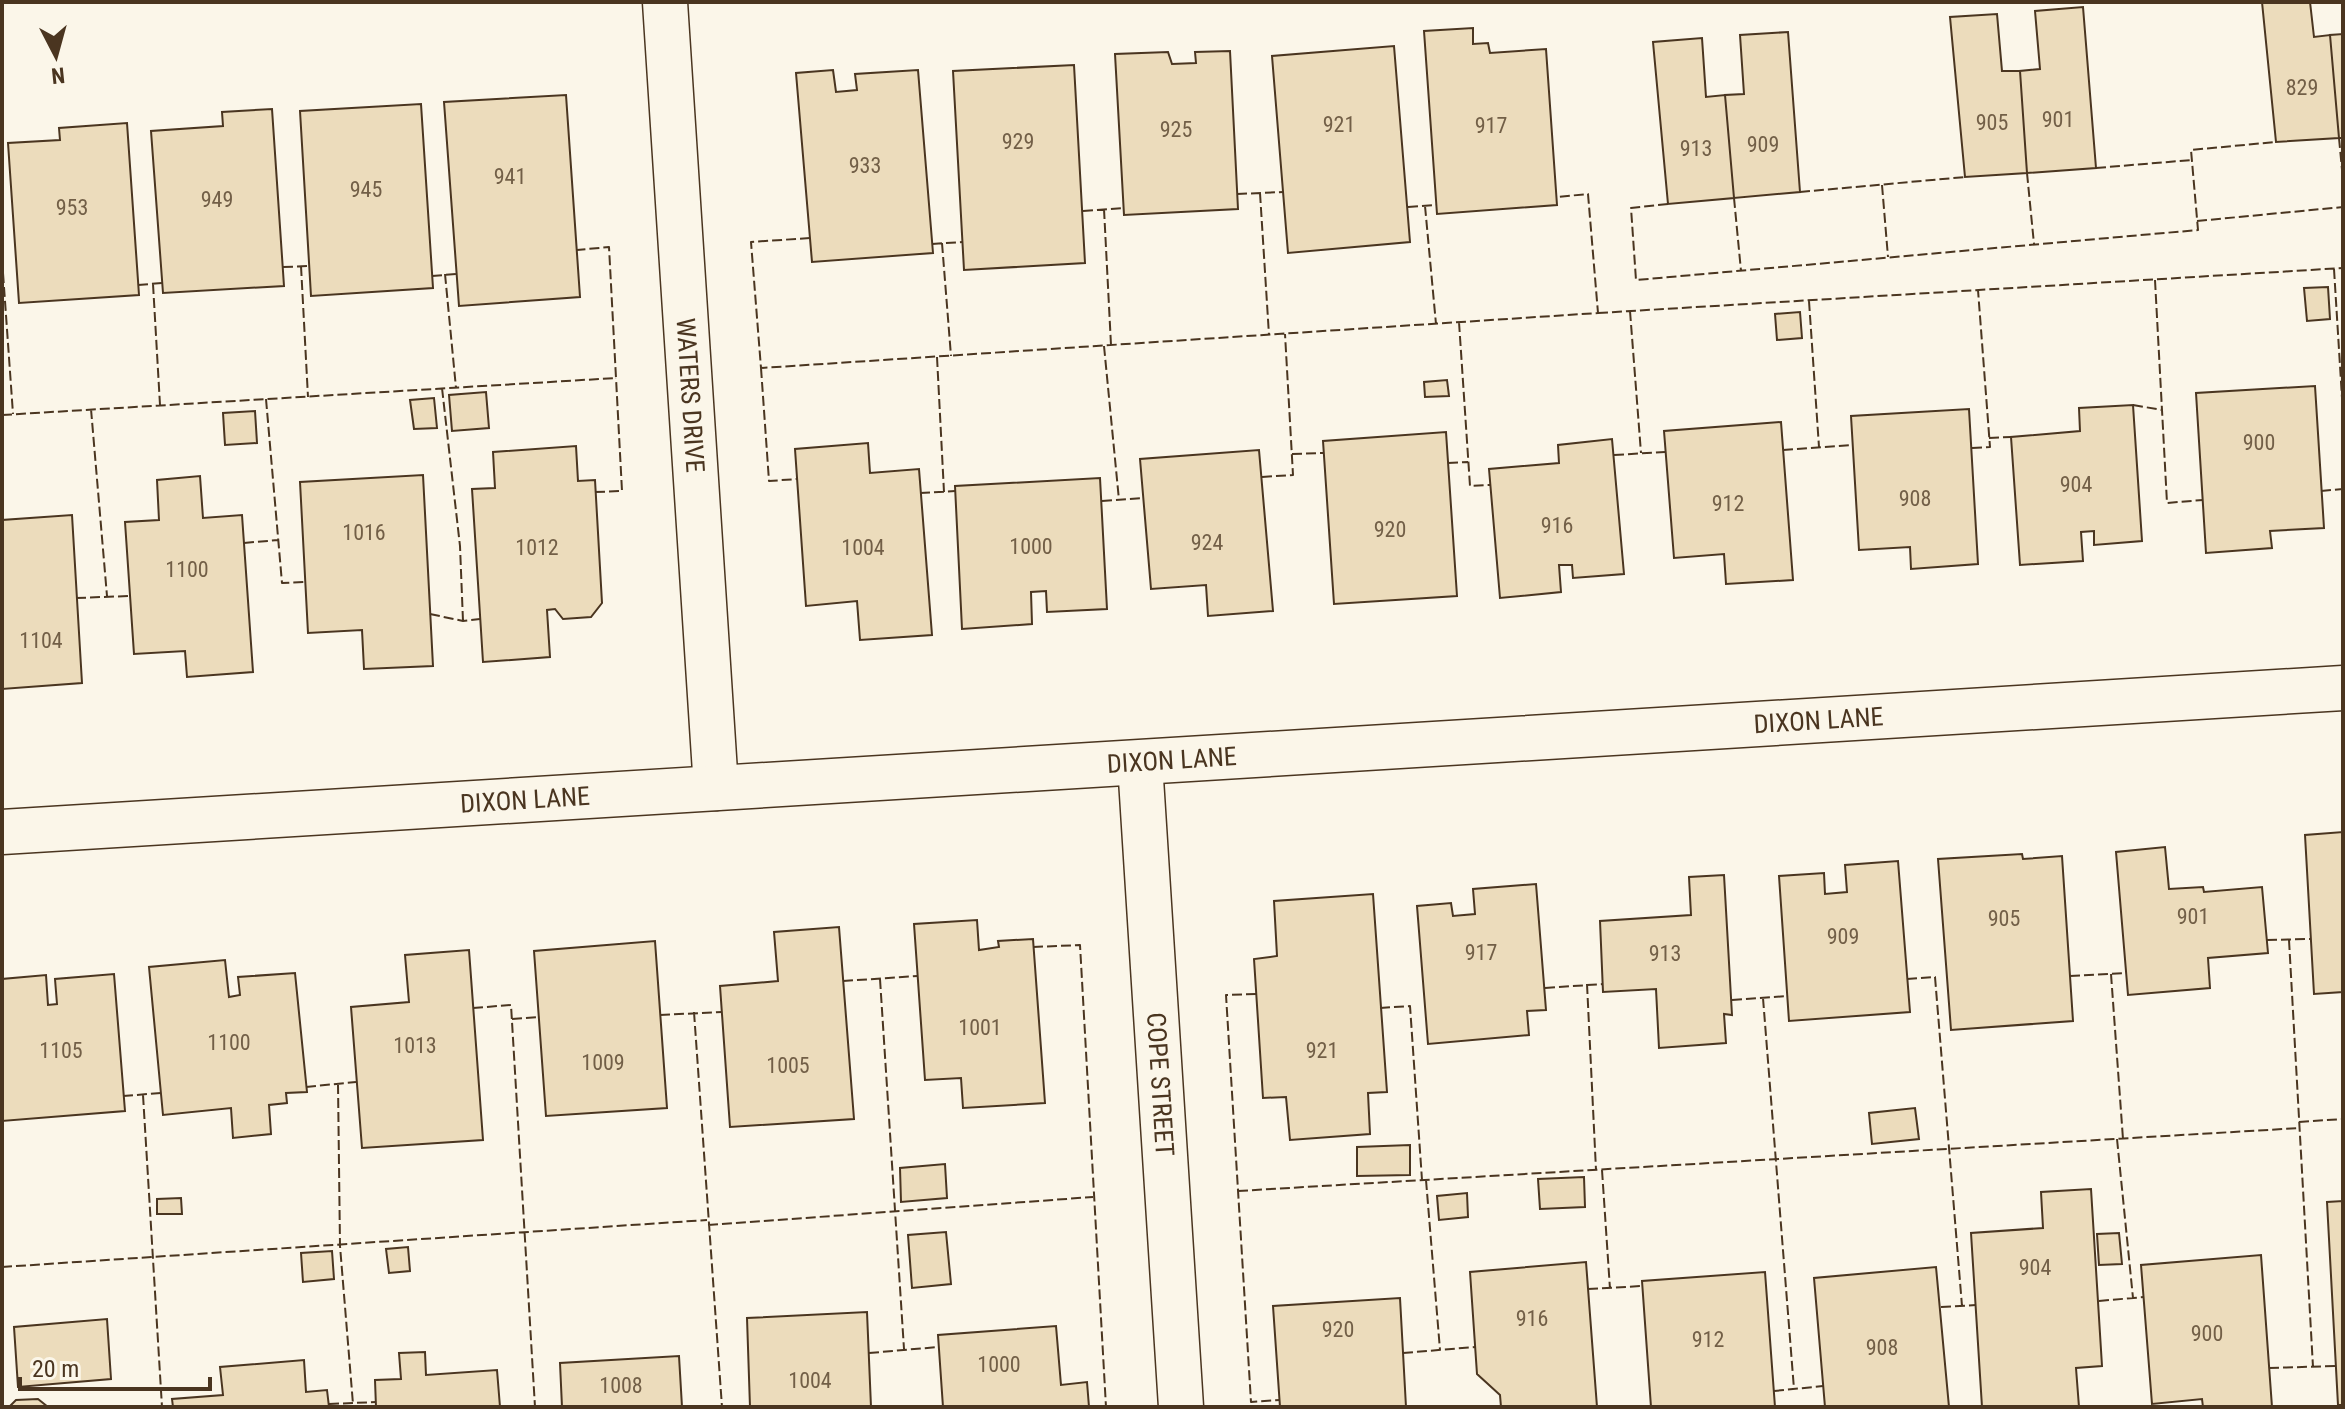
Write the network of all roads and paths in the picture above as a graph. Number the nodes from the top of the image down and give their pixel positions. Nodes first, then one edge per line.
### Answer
1 (665, 2) edge
2 (2343, 688) edge
3 (1140, 763) junction
4 (716, 788) junction
5 (2, 832) edge
6 (1181, 1407) edge

1 - 4 street, WATERS DRIVE
2 - 3 street, DIXON LANE
3 - 4 street, DIXON LANE
3 - 6 street, COPE STREET
4 - 5 street, DIXON LANE

